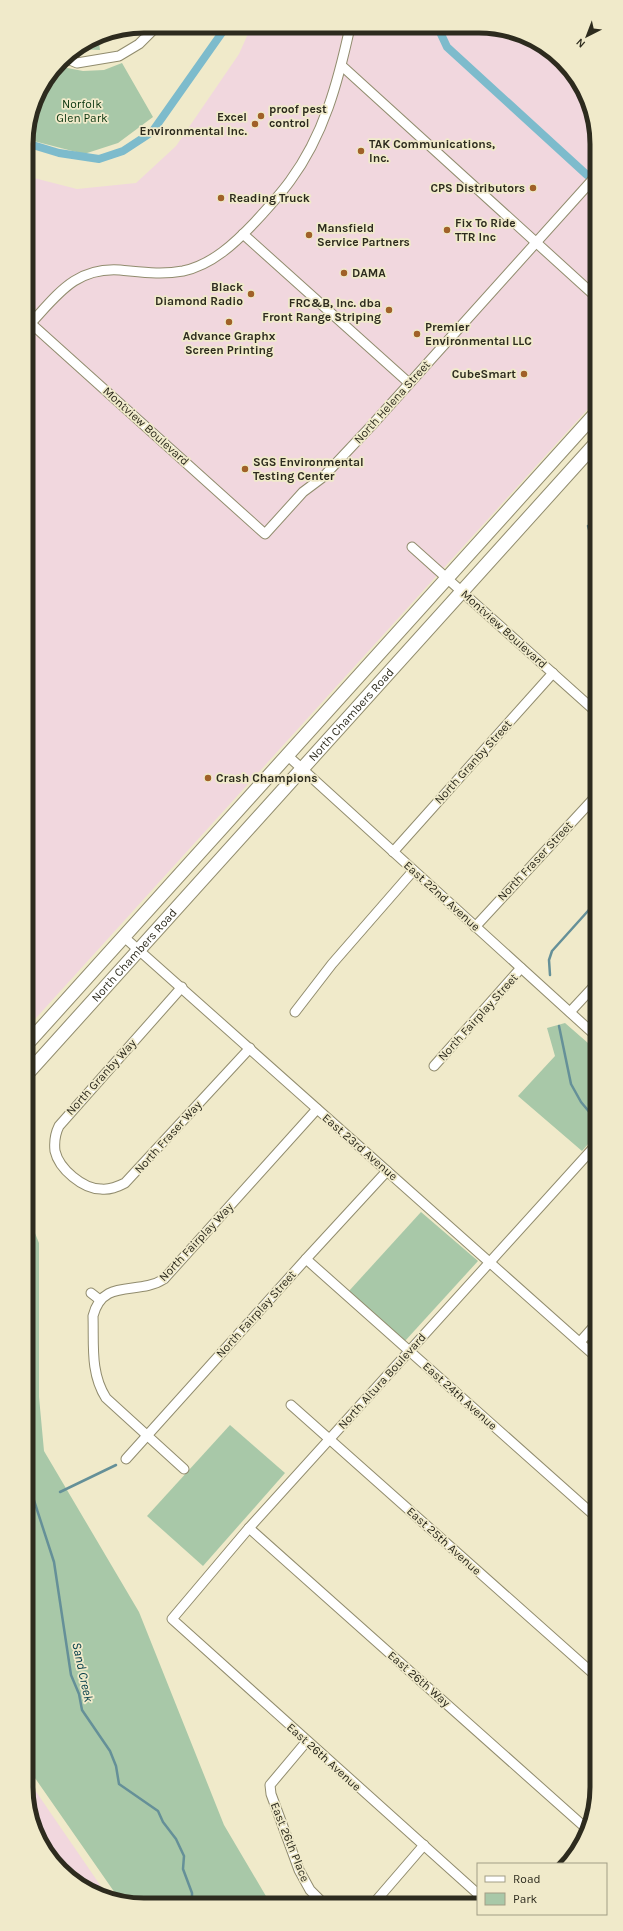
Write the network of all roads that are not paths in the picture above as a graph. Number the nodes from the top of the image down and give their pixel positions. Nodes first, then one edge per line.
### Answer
1 (150, 33) edge
2 (349, 33) edge
3 (71, 61) edge
4 (342, 66) junction
5 (590, 183) edge
6 (243, 234) junction
7 (536, 243) junction
8 (590, 292) edge
9 (33, 317) edge
10 (33, 325) edge
11 (409, 383) junction
12 (590, 420) edge
13 (590, 450) edge
14 (265, 534) joint
15 (412, 547) dead end
16 (447, 578) junction
17 (462, 591) junction
18 (553, 673) junction
19 (590, 706) edge
20 (288, 756) junction
21 (302, 769) junction
22 (590, 802) edge
23 (393, 852) junction
24 (414, 871) junction
25 (475, 927) junction
26 (124, 937) junction
27 (139, 950) junction
28 (521, 968) junction
29 (182, 988) junction
30 (590, 990) edge
31 (295, 1012) dead end
32 (570, 1012) junction
33 (590, 1030) edge
34 (33, 1037) edge
35 (250, 1048) junction
36 (434, 1066) dead end
37 (33, 1067) edge
38 (317, 1109) junction
39 (590, 1152) edge
40 (387, 1171) junction
41 (72, 1175) joint
42 (306, 1259) junction
43 (491, 1262) junction
44 (91, 1292) dead end
45 (100, 1300) junction
46 (590, 1331) edge
47 (580, 1342) junction
48 (409, 1350) junction
49 (590, 1351) edge
50 (291, 1405) dead end
51 (146, 1436) junction
52 (330, 1438) junction
53 (126, 1458) dead end
54 (184, 1469) dead end
55 (590, 1512) edge
56 (249, 1528) junction
57 (172, 1619) joint
58 (590, 1670) edge
59 (307, 1741) junction
60 (583, 1826) edge
61 (424, 1845) junction
62 (477, 1893) edge
63 (318, 1898) edge
64 (378, 1898) edge

1 - 3 street
2 - 4 street
4 - 6 street
4 - 7 street
5 - 7 street, North Helena Street
6 - 9 street
6 - 11 street
7 - 8 street
7 - 11 street, North Helena Street
10 - 14 street, Montview Boulevard
11 - 14 street, North Helena Street
12 - 16 main road, North Chambers Road
13 - 17 main road, North Chambers Road
15 - 16 street, Montview Boulevard
16 - 17 street, Montview Boulevard
16 - 20 main road, North Chambers Road
17 - 18 street, Montview Boulevard
17 - 21 main road, North Chambers Road
18 - 19 street, Montview Boulevard
18 - 23 street, North Granby Street
20 - 21 street, East 22nd Avenue
20 - 26 main road, North Chambers Road
21 - 23 street, East 22nd Avenue
21 - 27 main road, North Chambers Road
22 - 25 street, North Fraser Street
23 - 24 street, East 22nd Avenue
24 - 25 street, East 22nd Avenue
24 - 31 street
25 - 28 street, East 22nd Avenue
26 - 27 street, East 23rd Avenue
26 - 34 main road, North Chambers Road
27 - 29 street, East 23rd Avenue
27 - 37 main road, North Chambers Road
28 - 32 street, East 22nd Avenue
28 - 36 street, North Fairplay Street
29 - 35 street, East 23rd Avenue
29 - 41 street, North Granby Way
30 - 32 street
32 - 33 street, East 22nd Avenue
35 - 38 street, East 23rd Avenue
35 - 41 street, North Fraser Way
38 - 40 street, East 23rd Avenue
38 - 45 street, North Fairplay Way
39 - 43 street, North Altura Boulevard
40 - 42 street, North Fairplay Street
40 - 43 street, East 23rd Avenue
42 - 48 street, East 24th Avenue
42 - 51 street, North Fairplay Street
43 - 47 street, East 23rd Avenue
43 - 48 street, North Altura Boulevard
44 - 45 street
45 - 51 street
46 - 47 street
47 - 49 street, East 23rd Avenue
48 - 52 street, North Altura Boulevard
48 - 55 street, East 24th Avenue
50 - 52 street, East 25th Avenue
51 - 53 street, North Fairplay Street
51 - 54 street
52 - 56 street, North Altura Boulevard
52 - 58 street, East 25th Avenue
56 - 57 street, North Altura Boulevard
56 - 60 street, East 26th Way
57 - 59 street, East 26th Avenue
59 - 61 street, East 26th Avenue
59 - 63 street, East 26th Place
61 - 62 street, East 26th Avenue
61 - 64 street

